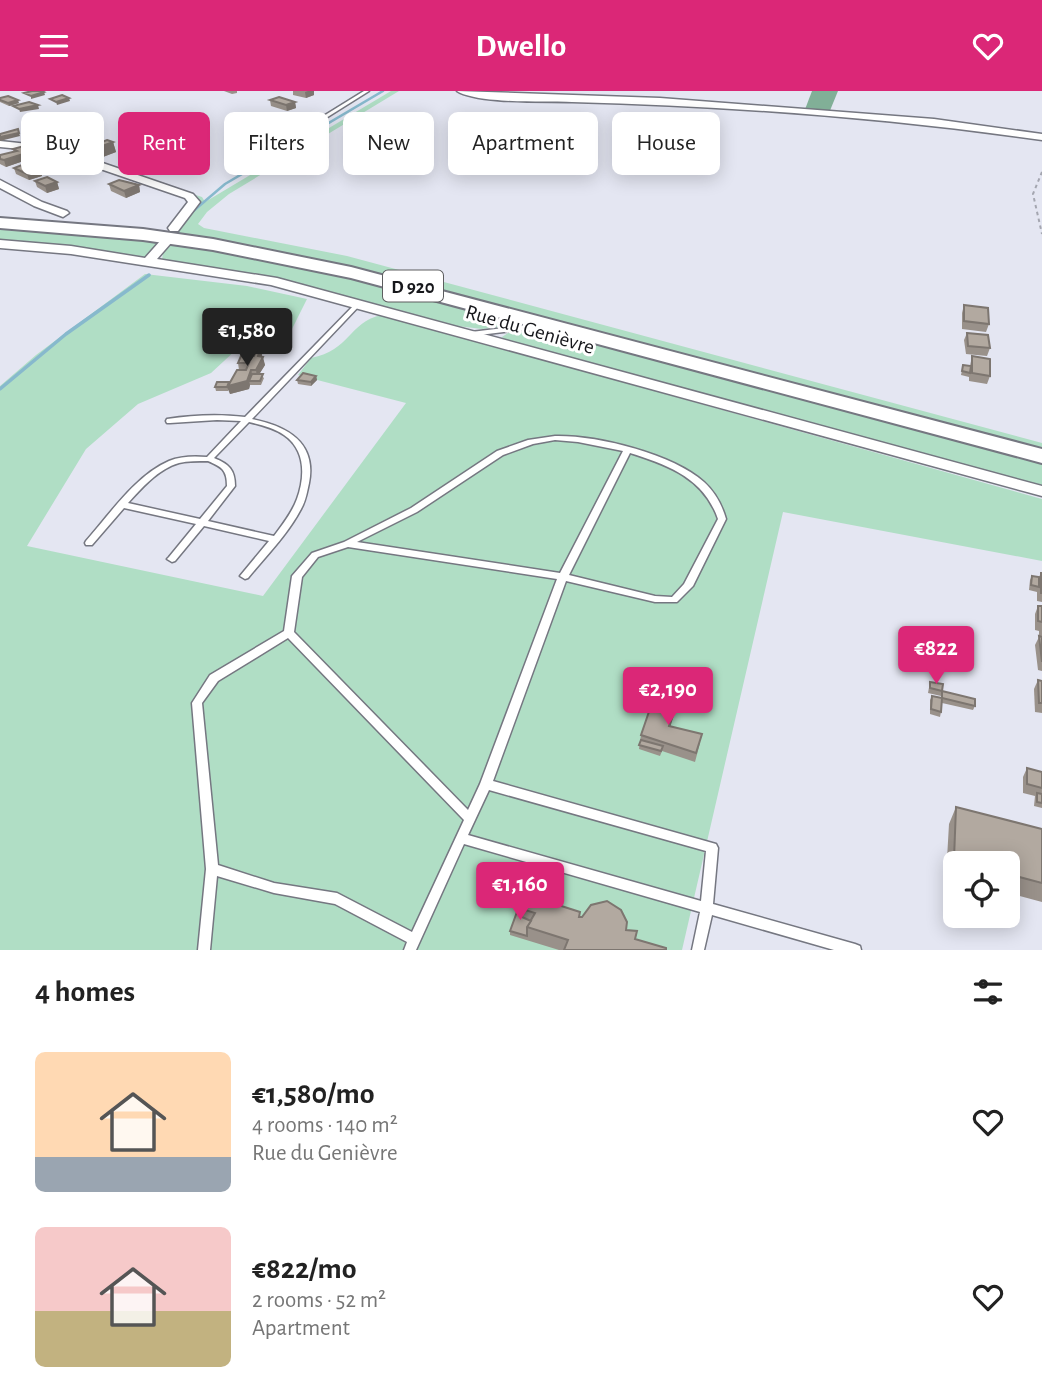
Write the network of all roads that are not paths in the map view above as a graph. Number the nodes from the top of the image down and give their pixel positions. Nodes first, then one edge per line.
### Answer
1 (367, 91) edge
2 (462, 91) edge
3 (329, 114) edge
4 (1042, 137) edge
5 (0, 144) edge
6 (0, 183) edge
7 (63, 213) dead end
8 (0, 223) edge
9 (174, 228) dead end
10 (165, 243) dead end
11 (0, 244) edge
12 (147, 263) junction
13 (359, 303) junction
14 (471, 334) junction
15 (817, 397) junction
16 (246, 418) junction
17 (170, 421) dead end
18 (626, 451) junction
19 (1042, 456) edge
20 (209, 459) junction
21 (1042, 491) edge
22 (125, 505) junction
23 (202, 522) junction
24 (275, 539) junction
25 (89, 543) dead end
26 (347, 544) junction
27 (172, 559) dead end
28 (245, 576) dead end
29 (563, 577) junction
30 (289, 633) junction
31 (486, 784) junction
32 (470, 819) junction
33 (461, 838) junction
34 (212, 869) junction
35 (707, 908) junction
36 (413, 945) edge
37 (204, 950) edge
38 (698, 950) edge
39 (855, 950) edge

1 - 3 lane
2 - 4 street
5 - 9 street
6 - 7 street
8 - 15 main road, D 920
10 - 12 street
11 - 12 street, Rue du Genièvre
12 - 13 street, Rue du Genièvre
13 - 14 street, Rue du Genièvre
13 - 16 lane
14 - 15 lane
14 - 21 street, Rue du Genièvre
15 - 19 main road, D 920
16 - 17 lane
16 - 20 lane
16 - 24 lane
18 - 26 lane
18 - 29 lane
18 - 29 lane
20 - 22 lane
20 - 23 lane
22 - 23 lane
22 - 25 lane
23 - 24 lane
23 - 27 lane
24 - 28 lane
26 - 29 lane
26 - 30 lane
29 - 31 lane
30 - 32 lane
30 - 34 lane
31 - 32 lane
31 - 35 lane
32 - 33 lane
33 - 35 lane
33 - 36 lane
34 - 36 lane
34 - 37 lane
35 - 38 lane
35 - 39 lane

